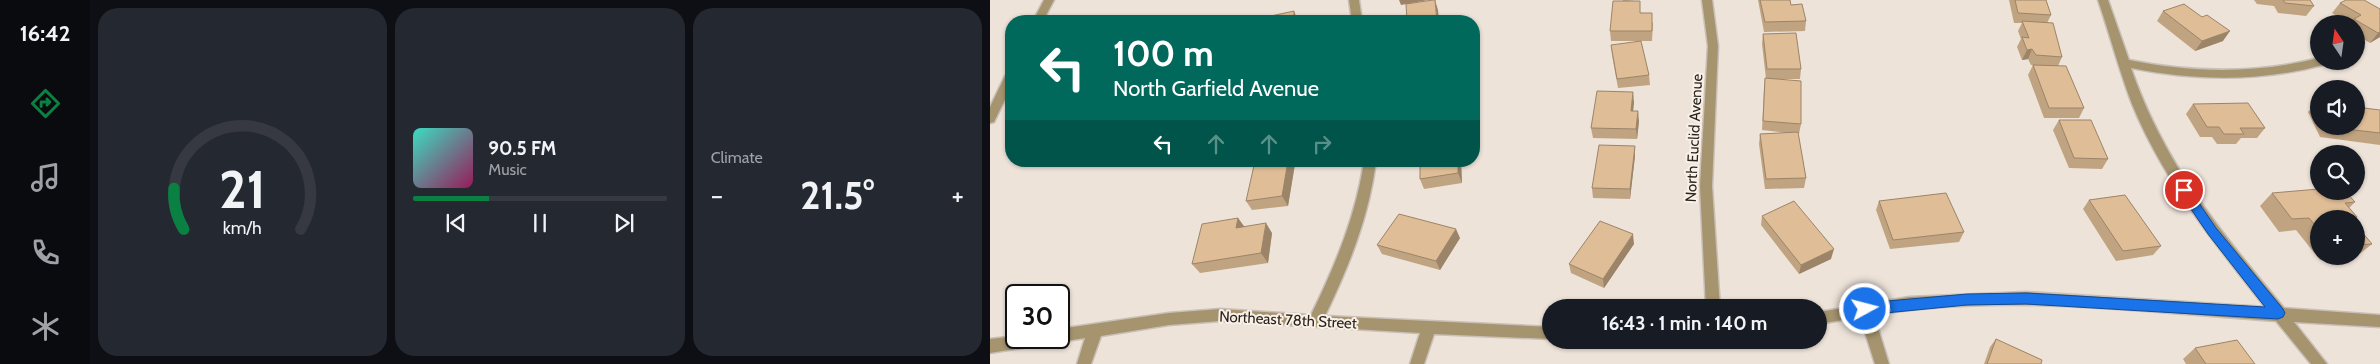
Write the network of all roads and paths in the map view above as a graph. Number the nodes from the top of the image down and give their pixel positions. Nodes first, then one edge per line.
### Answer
1 (1049, 0) edge
2 (1354, 0) edge
3 (1707, 0) edge
4 (2103, 0) edge
5 (1041, 15) edge
6 (1356, 15) edge
7 (2123, 63) junction
8 (2310, 64) edge
9 (1005, 88) edge
10 (990, 119) edge
11 (1369, 167) edge
12 (1712, 299) edge
13 (1865, 309) junction
14 (2278, 313) junction
15 (1827, 316) edge
16 (2380, 321) edge
17 (1315, 322) junction
18 (1429, 328) junction
19 (1094, 331) junction
20 (1542, 333) edge
21 (1070, 334) edge
22 (1005, 344) edge
23 (990, 346) edge
24 (1084, 364) edge
25 (1417, 364) edge
26 (1882, 364) edge
27 (2320, 364) edge

1 - 5 street
2 - 6 street
3 - 12 street, North Euclid Avenue
4 - 7 street
7 - 8 street
7 - 14 street
9 - 10 street
11 - 17 street
13 - 14 street
13 - 15 street
13 - 26 street
14 - 16 street
14 - 27 street
17 - 18 street, Northeast 78th Street
17 - 19 street, Northeast 78th Street
18 - 20 street, Northeast 78th Street
18 - 25 street
19 - 21 street, Northeast 78th Street
19 - 24 street
22 - 23 street

